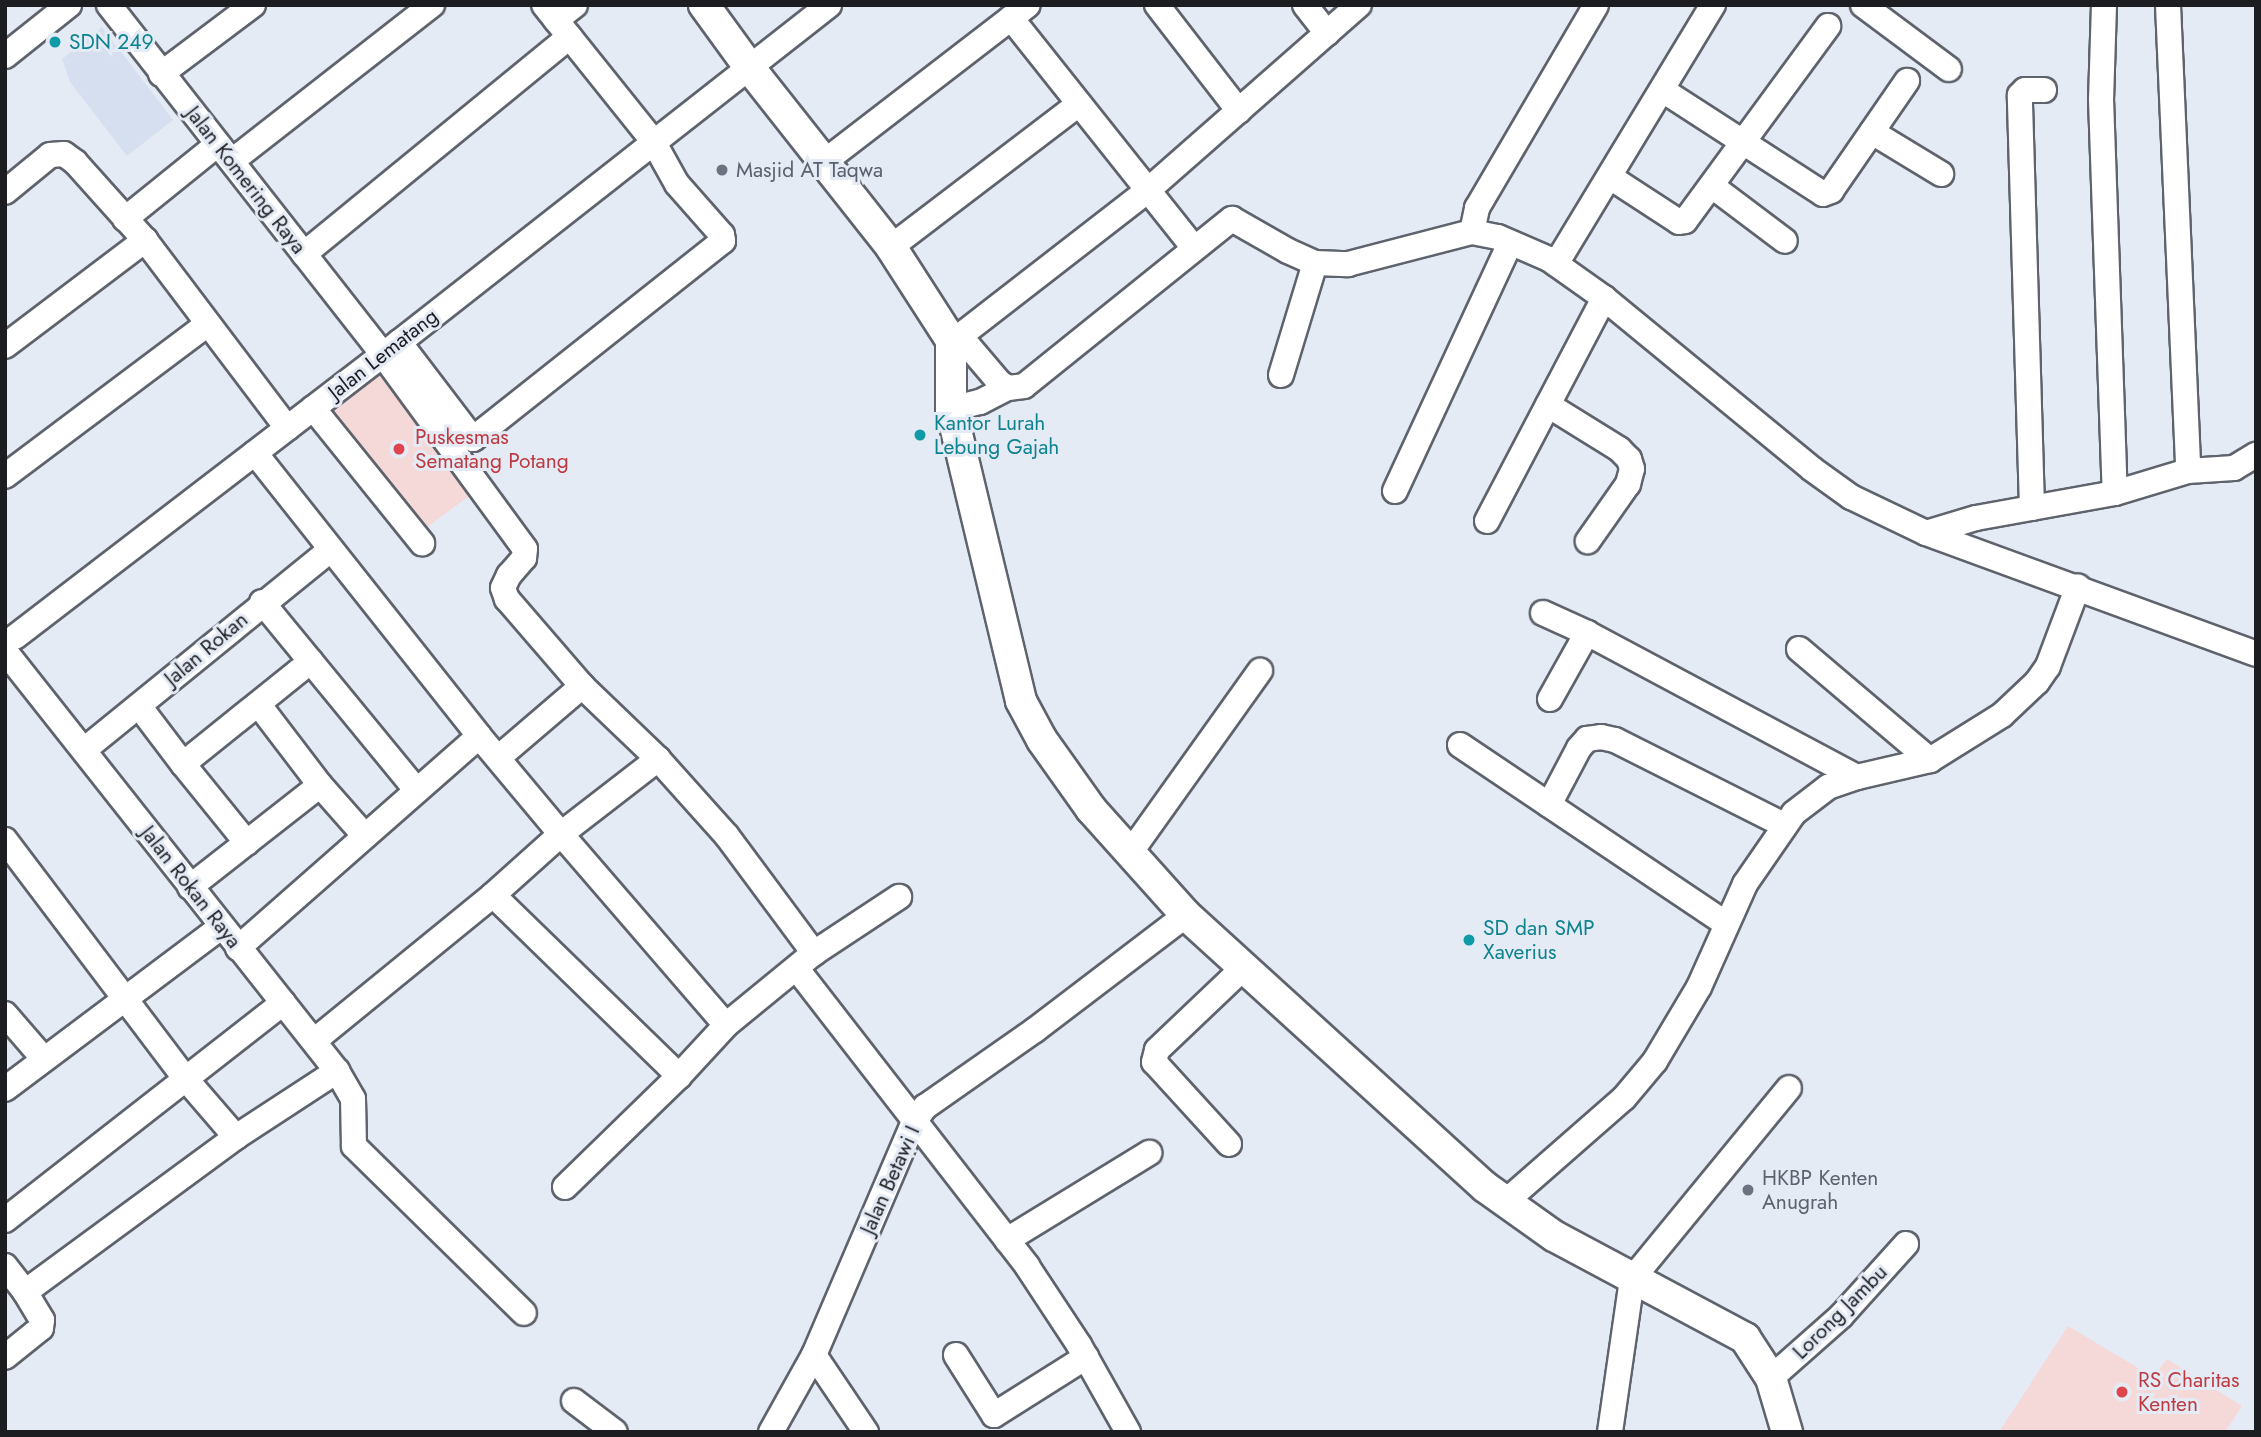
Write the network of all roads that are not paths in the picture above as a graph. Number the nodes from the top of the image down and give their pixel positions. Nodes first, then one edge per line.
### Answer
1 (69, 5) edge
2 (109, 5) edge
3 (253, 5) edge
4 (432, 5) edge
5 (704, 5) edge
6 (829, 5) edge
7 (1157, 5) edge
8 (1305, 5) edge
9 (1359, 5) edge
10 (1596, 5) edge
11 (1713, 5) edge
12 (2104, 5) edge
13 (2168, 5) edge
14 (1868, 6) edge
15 (1020, 12) edge
16 (561, 17) edge
17 (1828, 26) dead end
18 (1328, 33) junction
19 (5, 56) edge
20 (749, 67) junction
21 (1949, 69) dead end
22 (161, 74) junction
23 (1907, 81) dead end
24 (2044, 90) dead end
25 (1664, 91) junction
26 (1079, 104) junction
27 (1239, 111) junction
28 (1872, 132) junction
29 (653, 141) junction
30 (1741, 142) junction
31 (225, 153) junction
32 (824, 162) junction
33 (1941, 174) dead end
34 (1610, 177) junction
35 (1712, 186) junction
36 (1147, 191) junction
37 (5, 192) edge
38 (125, 219) junction
39 (1472, 232) junction
40 (145, 240) junction
41 (1785, 242) dead end
42 (1510, 243) junction
43 (891, 247) junction
44 (1194, 248) junction
45 (304, 254) junction
46 (1315, 262) junction
47 (1556, 264) junction
48 (1604, 299) junction
49 (206, 325) junction
50 (956, 338) junction
51 (5, 346) edge
52 (391, 349) junction
53 (1282, 375) dead end
54 (1008, 388) junction
55 (1548, 405) junction
56 (313, 408) junction
57 (951, 409) junction
58 (442, 418) junction
59 (287, 428) junction
60 (255, 453) junction
61 (2256, 455) edge
62 (2188, 471) junction
63 (5, 476) edge
64 (1395, 491) dead end
65 (2115, 493) junction
66 (2032, 508) junction
67 (1487, 521) dead end
68 (1926, 533) junction
69 (1588, 541) dead end
70 (422, 543) dead end
71 (330, 550) junction
72 (2078, 586) junction
73 (262, 602) junction
74 (1543, 613) dead end
75 (1587, 633) junction
76 (8, 644) edge
77 (1799, 649) dead end
78 (2256, 654) edge
79 (311, 661) junction
80 (1260, 671) dead end
81 (582, 685) junction
82 (1550, 699) dead end
83 (259, 705) junction
84 (139, 706) junction
85 (479, 736) junction
86 (1460, 745) dead end
87 (84, 750) junction
88 (498, 758) junction
89 (658, 759) junction
90 (1930, 760) junction
91 (183, 764) junction
92 (1857, 777) junction
93 (320, 785) junction
94 (416, 791) junction
95 (1549, 805) junction
96 (1784, 825) junction
97 (561, 834) junction
98 (365, 836) junction
99 (5, 840) edge
100 (247, 843) junction
101 (1130, 853) junction
102 (190, 887) junction
103 (492, 895) junction
104 (899, 897) dead end
105 (1186, 915) junction
106 (1726, 924) junction
107 (222, 926) junction
108 (238, 948) junction
109 (806, 961) junction
110 (1243, 968) junction
111 (127, 998) junction
112 (283, 1003) junction
113 (5, 1014) edge
114 (726, 1025) junction
115 (314, 1041) junction
116 (43, 1058) junction
117 (337, 1071) junction
118 (679, 1076) junction
119 (185, 1078) junction
120 (1789, 1088) dead end
121 (5, 1089) edge
122 (914, 1122) junction
123 (236, 1137) junction
124 (1229, 1144) dead end
125 (1149, 1153) dead end
126 (565, 1188) dead end
127 (1504, 1203) junction
128 (5, 1220) edge
129 (1007, 1240) junction
130 (1906, 1244) dead end
131 (5, 1266) edge
132 (1632, 1279) junction
133 (25, 1292) junction
134 (524, 1313) dead end
135 (814, 1355) junction
136 (956, 1355) dead end
137 (5, 1357) edge
138 (1086, 1357) junction
139 (1771, 1378) junction
140 (574, 1401) dead end
141 (999, 1423) edge
142 (615, 1432) edge
143 (771, 1432) edge
144 (866, 1432) edge
145 (1128, 1432) edge
146 (1609, 1432) edge
147 (1787, 1432) edge

1 - 19 street
2 - 22 street, Jalan Komering Raya
3 - 22 street
4 - 31 street
5 - 20 street
6 - 20 street, Jalan Lematang
7 - 27 street
8 - 18 street
9 - 18 street
10 - 39 street
11 - 25 street
12 - 65 street
13 - 62 street
14 - 21 street
15 - 26 street
15 - 32 street
16 - 29 street
16 - 45 street
17 - 30 street
18 - 27 street
20 - 29 street, Jalan Lematang
20 - 32 street
22 - 31 street, Jalan Komering Raya
23 - 28 street
24 - 66 street
25 - 30 street
25 - 34 street
26 - 36 street
26 - 43 street
27 - 36 street
28 - 30 street
28 - 33 street
29 - 52 street, Jalan Lematang
29 - 58 street
30 - 35 street
31 - 38 street
31 - 45 street, Jalan Komering Raya
32 - 43 street
34 - 35 street
34 - 47 street
35 - 41 street
36 - 44 street
36 - 50 street
37 - 38 street
38 - 40 street
39 - 42 street
39 - 46 street
40 - 49 street
40 - 51 street
42 - 47 street
42 - 64 street
43 - 50 street
44 - 46 street
44 - 54 street
45 - 52 street, Jalan Komering Raya
46 - 53 street
47 - 48 street
48 - 55 street
48 - 68 street
49 - 59 street
49 - 63 street
50 - 54 street
50 - 57 street
52 - 56 street, Jalan Lematang
52 - 58 street, Jalan Komering Raya
54 - 57 street
55 - 67 street
55 - 69 street
56 - 59 street, Jalan Lematang
56 - 70 street
57 - 101 street
58 - 81 street
59 - 60 street, Jalan Lematang
60 - 71 street
60 - 76 street, Jalan Lematang
61 - 62 street
62 - 65 street
65 - 66 street
66 - 68 street
68 - 72 street
71 - 73 street, Jalan Rokan
71 - 85 street
72 - 78 street
72 - 90 street
73 - 79 street
73 - 84 street, Jalan Rokan
74 - 75 street
75 - 82 street
75 - 92 street
76 - 87 street, Jalan Rokan Raya
77 - 90 street
79 - 83 street
79 - 94 street
80 - 101 street
81 - 88 street
81 - 89 street
83 - 91 street
83 - 93 street
84 - 87 street, Jalan Rokan
84 - 91 street
85 - 88 street
85 - 94 street
86 - 95 street
87 - 102 street, Jalan Rokan Raya
88 - 97 street
89 - 97 street
89 - 109 street
90 - 92 street
91 - 100 street
92 - 96 street
93 - 98 street
93 - 100 street
94 - 98 street
95 - 96 street
95 - 106 street
96 - 106 street
97 - 103 street
97 - 114 street
98 - 108 street
99 - 111 street
100 - 102 street
101 - 105 street
102 - 107 street, Jalan Rokan Raya
103 - 115 street
103 - 118 street
104 - 109 street
105 - 110 street
105 - 122 street, Jalan Betawi I
106 - 127 street
107 - 108 street, Jalan Rokan Raya
107 - 111 street
108 - 112 street, Jalan Rokan Raya
109 - 114 street
109 - 122 street
110 - 124 street
110 - 127 street
111 - 116 street
111 - 119 street
112 - 115 street, Jalan Rokan Raya
112 - 119 street
113 - 116 street
114 - 118 street
115 - 117 street, Jalan Rokan Raya
116 - 121 street
117 - 123 street
117 - 134 street, Jalan Rokan Raya
118 - 126 street
119 - 123 street
119 - 128 street
120 - 132 street
122 - 129 street
122 - 135 street, Jalan Betawi I
123 - 133 street
125 - 129 street
127 - 132 street
129 - 138 street
130 - 139 street, Lorong Jambu
131 - 133 street
132 - 139 street
132 - 146 street
133 - 137 street
135 - 143 street, Jalan Betawi I
135 - 144 street
136 - 141 street
138 - 141 street
138 - 145 street
139 - 147 street
140 - 142 street

